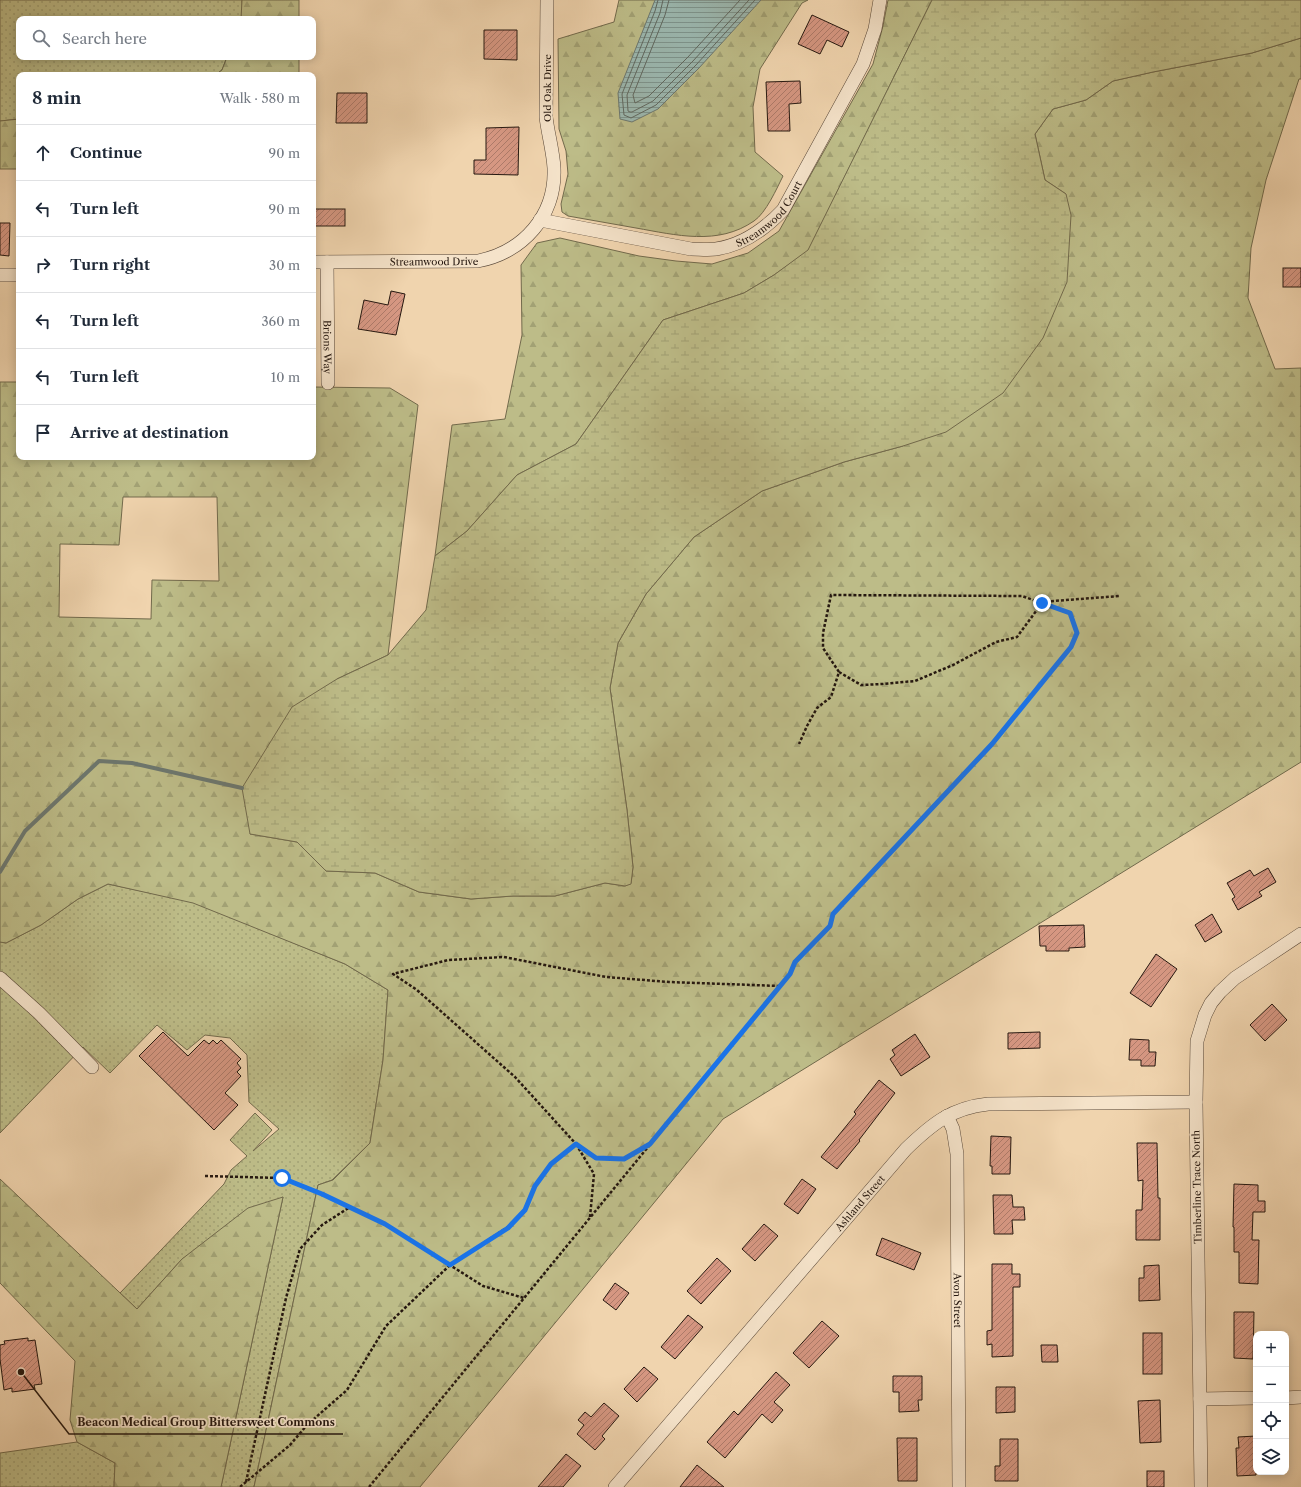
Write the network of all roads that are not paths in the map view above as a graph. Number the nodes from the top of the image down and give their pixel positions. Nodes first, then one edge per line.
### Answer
1 (547, 0) edge
2 (880, 0) edge
3 (540, 220) junction
4 (316, 262) edge
5 (327, 262) junction
6 (0, 275) edge
7 (16, 275) edge
8 (328, 383) dead end
9 (1301, 934) edge
10 (0, 978) edge
11 (92, 1067) dead end
12 (1196, 1102) junction
13 (947, 1116) junction
14 (1301, 1397) edge
15 (1253, 1398) edge
16 (1289, 1398) edge
17 (1200, 1399) junction
18 (615, 1487) edge
19 (959, 1487) edge
20 (1201, 1487) edge

1 - 3 street, Old Oak Drive
2 - 3 street, Streamwood Court
3 - 5 street, Streamwood Drive
4 - 5 street, Streamwood Drive
5 - 8 street, Brions Way
6 - 7 street
9 - 12 street, Timberline Trace North
10 - 11 street
12 - 13 street, Ashland Street
12 - 17 street, Timberline Trace North
13 - 18 street, Ashland Street
13 - 19 street, Avon Street
14 - 16 street
15 - 17 street
17 - 20 street, Timberline Trace North

